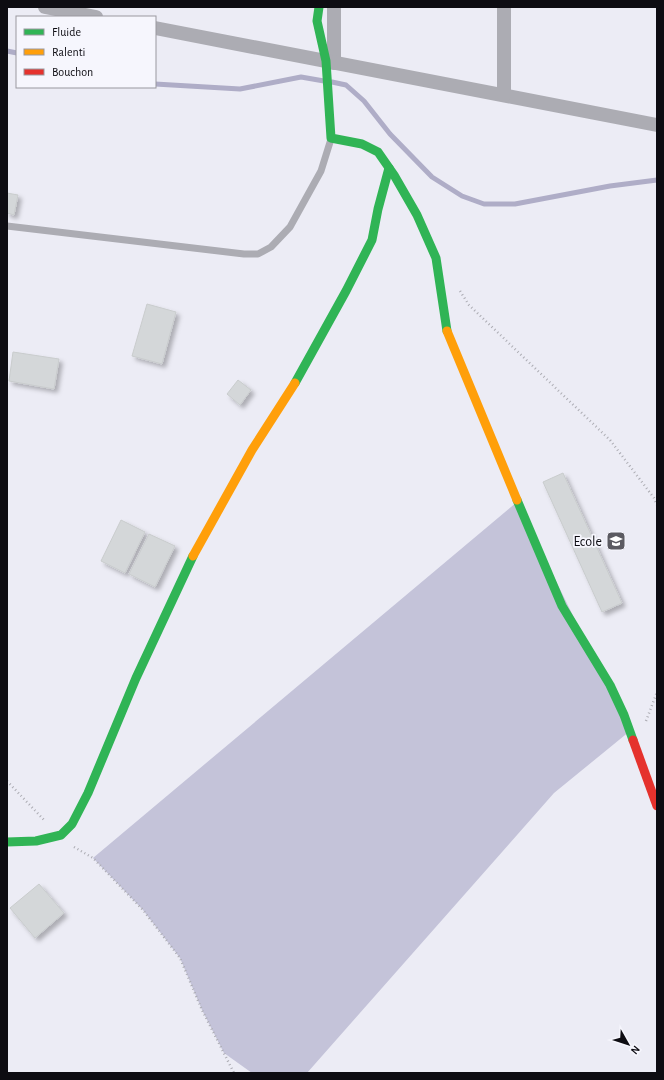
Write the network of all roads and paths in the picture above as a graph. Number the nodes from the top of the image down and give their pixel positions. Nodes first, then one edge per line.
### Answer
1 (45, 7) edge
2 (319, 7) edge
3 (334, 7) edge
4 (504, 7) edge
5 (91, 16) edge
6 (156, 28) edge
7 (330, 62) junction
8 (504, 95) junction
9 (657, 125) edge
10 (331, 138) junction
11 (389, 168) junction
12 (7, 226) edge
13 (457, 287) dead end
14 (657, 505) edge
15 (7, 781) edge
16 (657, 806) edge
17 (61, 835) junction
18 (7, 842) edge
19 (234, 1073) edge

1 - 5 street
2 - 7 street
3 - 7 street
4 - 8 street
6 - 7 street
7 - 8 street
7 - 10 street
8 - 9 street
10 - 11 street
10 - 12 lane
11 - 16 street
11 - 17 street
13 - 14 path
15 - 17 path
17 - 18 street
17 - 19 path

